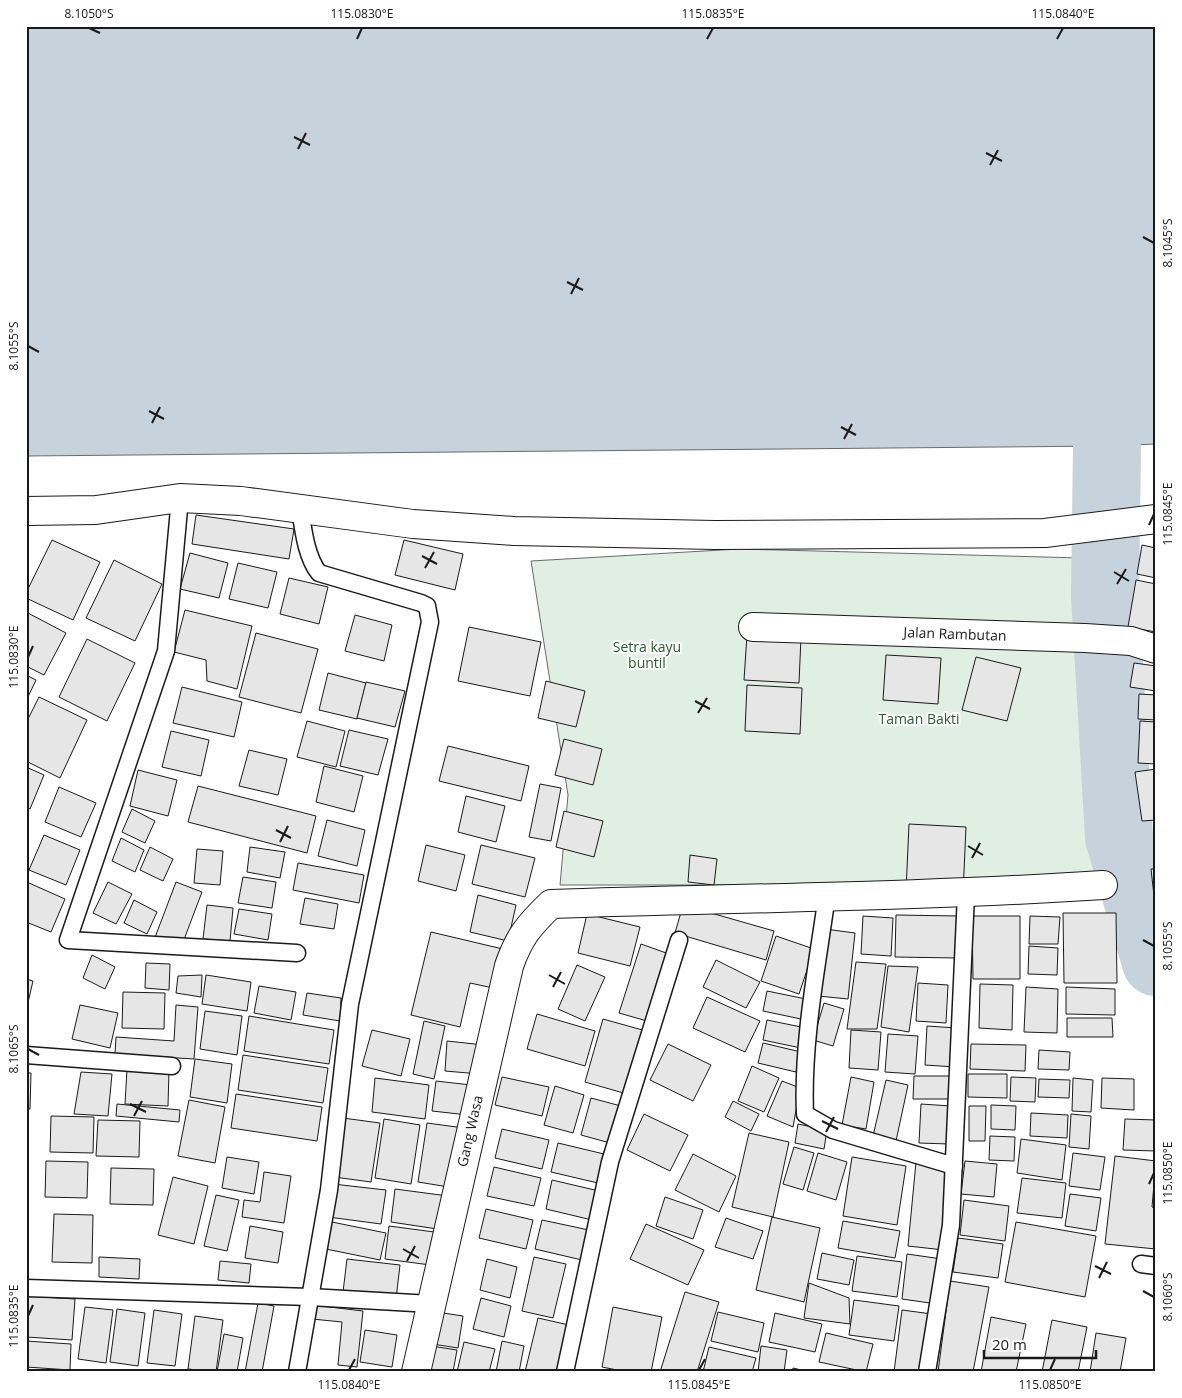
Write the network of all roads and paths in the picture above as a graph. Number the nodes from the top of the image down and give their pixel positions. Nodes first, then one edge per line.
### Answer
1 (180, 498) junction
2 (300, 509) junction
3 (26, 511) edge
4 (1144, 521) edge
5 (753, 628) dead end
6 (1143, 645) edge
7 (1103, 885) dead end
8 (966, 894) junction
9 (827, 895) junction
10 (679, 940) dead end
11 (297, 953) dead end
12 (26, 1055) edge
13 (172, 1066) dead end
14 (954, 1166) junction
15 (26, 1288) edge
16 (310, 1297) junction
17 (431, 1304) junction
18 (297, 1372) edge
19 (416, 1372) edge
20 (565, 1372) edge
21 (928, 1372) edge

1 - 2 street
1 - 3 street
1 - 11 lane
2 - 4 street
2 - 16 lane
5 - 6 street, Jalan Rambutan
7 - 8 street
8 - 9 street
8 - 14 lane
9 - 14 lane
9 - 17 street, Gang Wasa
10 - 20 lane
12 - 13 lane
14 - 21 lane
15 - 16 lane
16 - 17 lane
16 - 18 lane
17 - 19 street, Gang Wasa

